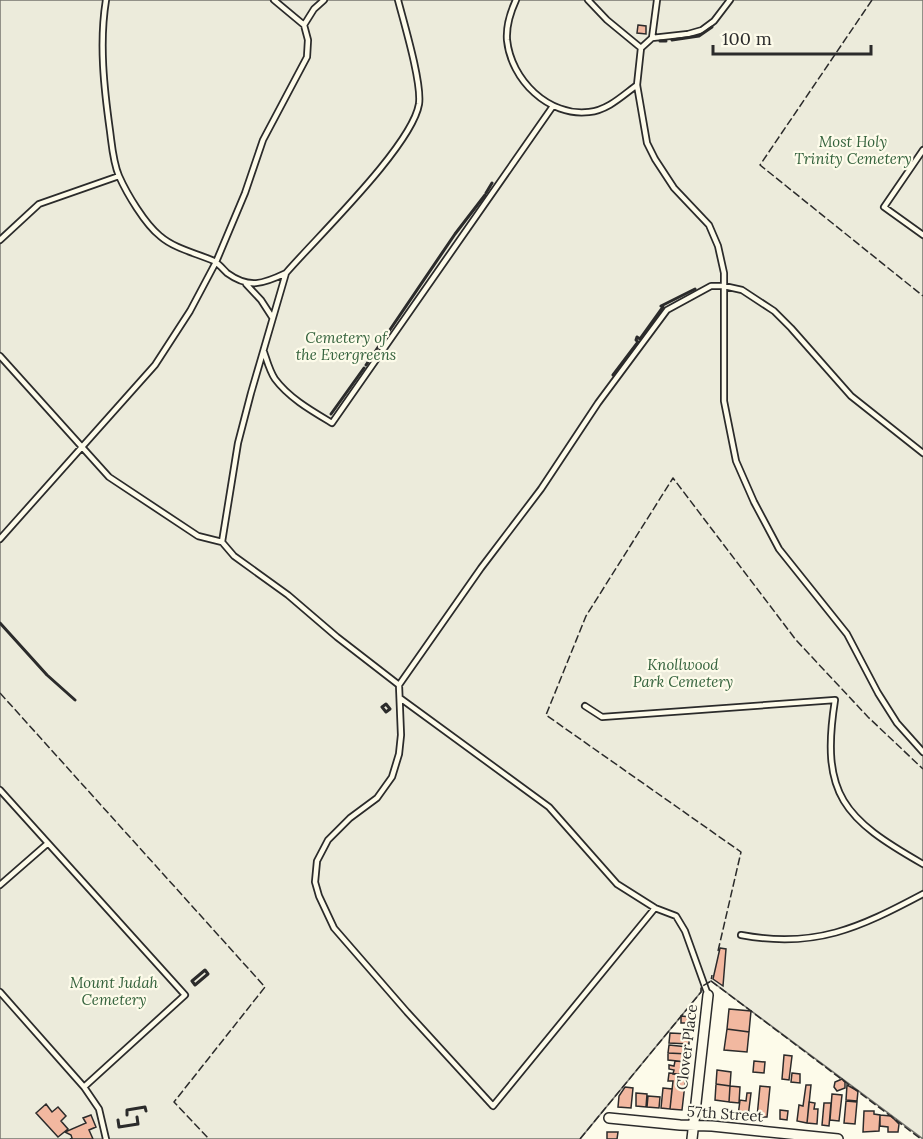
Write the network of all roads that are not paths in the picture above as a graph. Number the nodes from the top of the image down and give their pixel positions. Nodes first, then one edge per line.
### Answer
1 (106, 0) edge
2 (274, 0) edge
3 (324, 0) edge
4 (398, 0) edge
5 (516, 0) edge
6 (588, 0) edge
7 (657, 0) edge
8 (730, 0) edge
9 (304, 26) junction
10 (652, 38) junction
11 (641, 48) junction
12 (636, 85) junction
13 (553, 106) junction
14 (923, 150) edge
15 (119, 176) junction
16 (923, 235) edge
17 (0, 240) edge
18 (216, 262) junction
19 (286, 273) junction
20 (246, 284) junction
21 (724, 286) junction
22 (272, 318) junction
23 (264, 352) junction
24 (0, 356) edge
25 (82, 446) junction
26 (923, 453) edge
27 (0, 538) edge
28 (222, 542) junction
29 (399, 685) junction
30 (400, 698) junction
31 (585, 706) dead end
32 (923, 752) edge
33 (0, 790) edge
34 (48, 844) junction
35 (923, 864) edge
36 (0, 885) edge
37 (923, 894) edge
38 (655, 908) junction
39 (741, 935) dead end
40 (0, 992) edge
41 (708, 995) joint
42 (84, 1087) junction
43 (609, 1118) dead end
44 (693, 1125) junction
45 (106, 1139) edge
46 (692, 1139) edge
47 (838, 1139) edge

1 - 15 lane
2 - 9 lane
3 - 9 lane
4 - 19 lane
5 - 13 lane
6 - 11 lane
7 - 10 lane
8 - 10 lane
9 - 18 lane
10 - 11 lane
11 - 12 lane
12 - 13 lane
12 - 21 lane
13 - 23 lane
14 - 16 lane
15 - 17 lane
15 - 18 lane
18 - 20 lane
18 - 25 lane
19 - 20 lane
19 - 22 lane
20 - 22 lane
21 - 26 lane
21 - 29 lane
21 - 32 lane
22 - 23 lane
23 - 28 lane
24 - 25 lane
25 - 27 lane
25 - 28 lane
28 - 29 lane
29 - 30 lane
30 - 38 lane
30 - 38 lane
31 - 35 lane
33 - 34 lane
34 - 36 lane
34 - 42 lane
37 - 39 lane
38 - 41 lane
40 - 42 lane
41 - 44 street, Clover Place
42 - 45 lane
43 - 44 street, 57th Street
44 - 46 street, Clover Place
44 - 47 street, 57th Street

